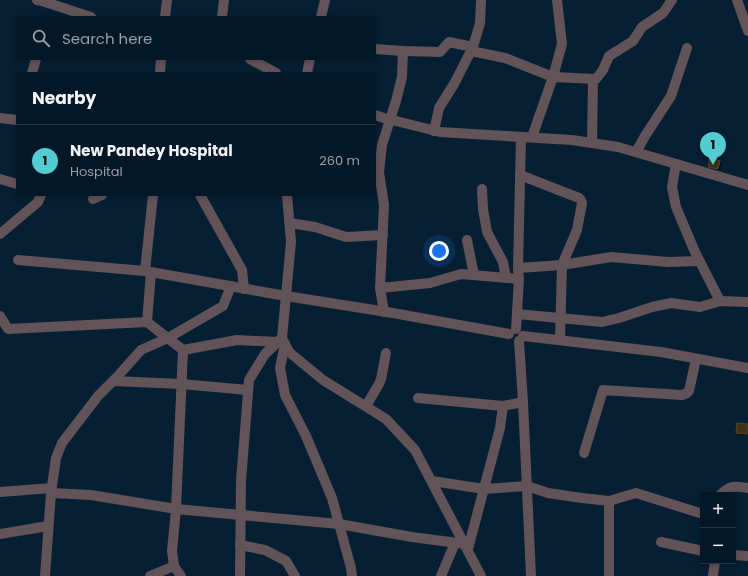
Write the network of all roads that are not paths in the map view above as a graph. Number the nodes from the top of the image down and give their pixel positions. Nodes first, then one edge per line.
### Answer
1 (37, 0) edge
2 (167, 0) edge
3 (224, 0) edge
4 (325, 0) edge
5 (481, 0) edge
6 (557, 0) edge
7 (672, 0) edge
8 (737, 0) edge
9 (88, 16) edge
10 (165, 16) edge
11 (222, 16) edge
12 (321, 16) edge
13 (748, 31) edge
14 (376, 48) edge
15 (687, 48) dead end
16 (472, 49) junction
17 (403, 51) junction
18 (36, 60) edge
19 (161, 60) edge
20 (252, 60) edge
21 (310, 60) edge
22 (32, 72) edge
23 (160, 72) edge
24 (274, 72) edge
25 (307, 72) edge
26 (553, 77) junction
27 (593, 79) junction
28 (376, 115) edge
29 (0, 118) edge
30 (16, 120) edge
31 (390, 120) junction
32 (434, 131) junction
33 (521, 137) junction
34 (532, 138) junction
35 (592, 143) junction
36 (636, 152) junction
37 (676, 164) junction
38 (520, 175) junction
39 (0, 179) edge
40 (16, 184) edge
41 (748, 185) edge
42 (482, 188) dead end
43 (41, 196) edge
44 (153, 196) edge
45 (201, 196) edge
46 (287, 196) edge
47 (290, 223) junction
48 (0, 234) edge
49 (383, 235) junction
50 (467, 240) dead end
51 (18, 260) dead end
52 (699, 261) junction
53 (562, 265) junction
54 (518, 268) junction
55 (148, 271) junction
56 (474, 275) junction
57 (506, 278) junction
58 (519, 279) junction
59 (231, 286) junction
60 (380, 288) junction
61 (244, 289) junction
62 (286, 296) junction
63 (720, 301) junction
64 (748, 302) edge
65 (748, 311) edge
66 (384, 312) junction
67 (517, 314) junction
68 (0, 316) edge
69 (561, 318) junction
70 (147, 322) junction
71 (517, 335) junction
72 (168, 338) junction
73 (560, 340) junction
74 (282, 341) junction
75 (183, 350) junction
76 (386, 353) dead end
77 (696, 358) junction
78 (748, 368) edge
79 (114, 381) junction
80 (181, 384) junction
81 (248, 390) junction
82 (418, 398) dead end
83 (523, 402) junction
84 (366, 406) junction
85 (504, 406) junction
86 (584, 454) dead end
87 (432, 481) junction
88 (527, 486) junction
89 (748, 488) edge
90 (484, 489) junction
91 (51, 491) junction
92 (0, 492) edge
93 (723, 492) edge
94 (609, 501) junction
95 (176, 510) junction
96 (700, 513) edge
97 (240, 516) junction
98 (339, 524) junction
99 (48, 526) junction
100 (0, 534) edge
101 (661, 542) dead end
102 (240, 545) junction
103 (462, 546) junction
104 (700, 551) edge
105 (736, 555) edge
106 (748, 556) edge
107 (715, 564) edge
108 (174, 566) junction
109 (45, 576) edge
110 (150, 576) edge
111 (181, 576) edge
112 (240, 576) edge
113 (295, 576) edge
114 (352, 576) edge
115 (441, 576) edge
116 (481, 576) edge
117 (532, 576) edge
118 (609, 576) edge
119 (713, 576) edge

1 - 9 street
2 - 10 street
3 - 11 street
4 - 12 street
5 - 16 street
6 - 26 street
7 - 27 street
8 - 13 street
14 - 17 street
15 - 36 street
16 - 17 street
16 - 26 street
16 - 32 street
17 - 31 street
18 - 22 street
19 - 23 street
20 - 24 street
21 - 25 street
26 - 27 street
26 - 34 street
27 - 35 street
28 - 31 street
29 - 30 street
31 - 32 street
31 - 49 street
32 - 33 street
33 - 34 street
33 - 38 street
34 - 35 street
35 - 36 street
36 - 37 street
37 - 41 street
37 - 52 street
38 - 53 street
38 - 54 street
39 - 40 street
42 - 57 street
43 - 48 street
44 - 55 street
45 - 61 street
46 - 47 street
47 - 49 street
47 - 62 street
49 - 60 street
50 - 56 street
51 - 55 street
52 - 53 street
52 - 63 street
53 - 54 street
53 - 69 street
54 - 58 street
55 - 59 street
55 - 70 street
56 - 57 street
56 - 60 street
57 - 58 street
58 - 67 street
59 - 61 street
59 - 72 street
60 - 66 street
61 - 62 street
62 - 66 street
62 - 74 street
63 - 64 street
63 - 69 street
64 - 65 street
66 - 71 street
67 - 69 street
67 - 71 street
68 - 70 street
69 - 73 street
70 - 72 street
71 - 73 street
71 - 83 street
72 - 75 street
72 - 79 street
73 - 77 street
74 - 75 street
74 - 81 street
74 - 84 street
74 - 98 street
75 - 80 street
76 - 84 street
77 - 78 street
77 - 86 street
79 - 80 street
79 - 91 street
80 - 81 street
80 - 95 street
81 - 97 street
82 - 85 street
83 - 85 street
83 - 88 street
84 - 87 street
85 - 90 street
87 - 90 street
87 - 103 street
88 - 90 street
88 - 94 street
88 - 117 street
89 - 93 street
90 - 103 street
91 - 92 street
91 - 95 street
91 - 99 street
94 - 96 street
94 - 118 street
95 - 97 street
95 - 108 street
97 - 98 street
97 - 102 street
98 - 103 street
98 - 114 street
99 - 100 street
99 - 109 street
101 - 104 street
102 - 112 street
102 - 113 street
103 - 115 street
103 - 116 street
105 - 106 street
107 - 119 street
108 - 110 street
108 - 111 street

